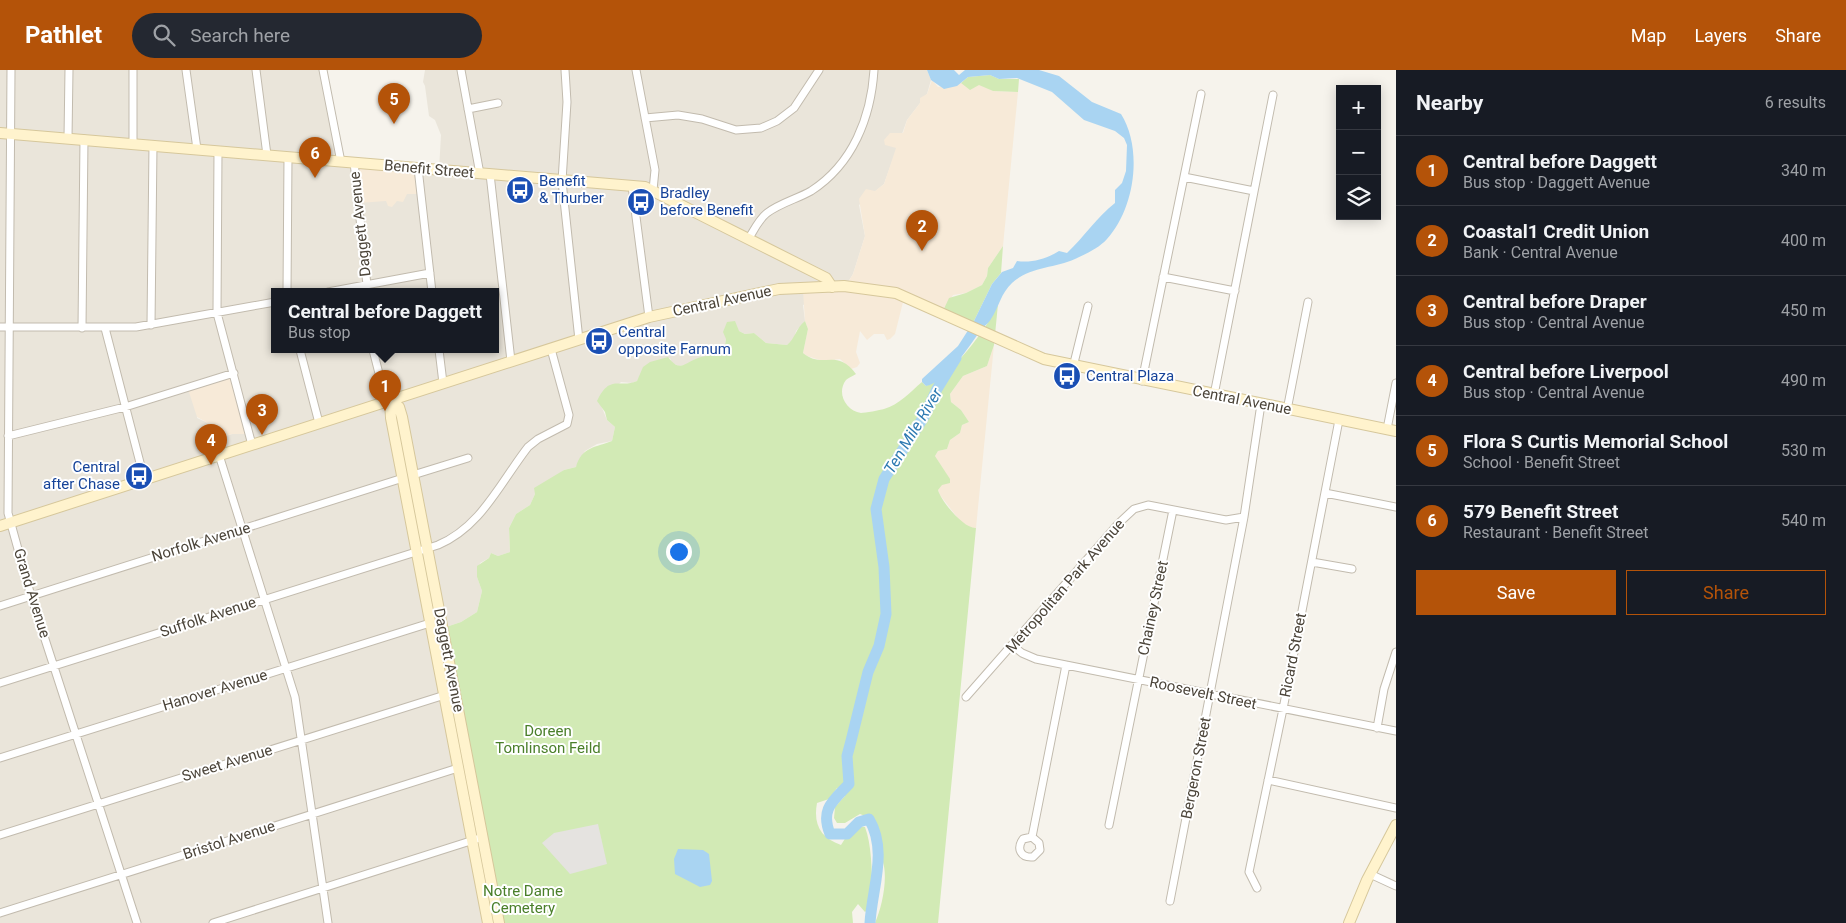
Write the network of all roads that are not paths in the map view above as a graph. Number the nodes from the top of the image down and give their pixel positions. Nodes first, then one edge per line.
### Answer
1 (11, 70) edge
2 (69, 70) edge
3 (133, 70) edge
4 (186, 70) edge
5 (256, 70) edge
6 (323, 70) edge
7 (461, 70) edge
8 (565, 70) edge
9 (636, 70) edge
10 (819, 70) edge
11 (874, 70) edge
12 (1201, 94) dead end
13 (1273, 95) dead end
14 (498, 103) dead end
15 (468, 109) junction
16 (645, 118) junction
17 (5, 133) edge
18 (68, 138) junction
19 (84, 139) junction
20 (133, 143) junction
21 (153, 145) junction
22 (197, 149) junction
23 (218, 151) junction
24 (267, 155) junction
25 (288, 157) junction
26 (341, 162) junction
27 (354, 162) junction
28 (418, 168) junction
29 (485, 174) junction
30 (1184, 177) junction
31 (562, 180) junction
32 (632, 186) junction
33 (653, 190) junction
34 (1254, 191) junction
35 (749, 238) junction
36 (430, 273) junction
37 (1163, 277) junction
38 (367, 285) junction
39 (832, 287) junction
40 (287, 288) edge
41 (361, 288) edge
42 (432, 288) edge
43 (1234, 291) junction
44 (1308, 302) dead end
45 (271, 303) edge
46 (1088, 306) dead end
47 (217, 312) junction
48 (649, 317) junction
49 (150, 325) junction
50 (0, 327) edge
51 (10, 328) junction
52 (82, 328) junction
53 (105, 328) junction
54 (579, 340) junction
55 (551, 349) junction
56 (301, 353) edge
57 (374, 353) edge
58 (439, 353) edge
59 (511, 361) junction
60 (1073, 367) junction
61 (234, 373) junction
62 (1142, 380) junction
63 (443, 383) junction
64 (1396, 383) edge
65 (1214, 395) junction
66 (390, 400) junction
67 (1261, 404) junction
68 (124, 407) junction
69 (1287, 410) junction
70 (1339, 420) junction
71 (319, 423) junction
72 (1391, 430) edge
73 (8, 436) junction
74 (252, 445) junction
75 (219, 455) junction
76 (468, 458) dead end
77 (408, 477) junction
78 (144, 478) junction
79 (1325, 493) junction
80 (1396, 507) edge
81 (1173, 510) junction
82 (1244, 517) junction
83 (10, 522) junction
84 (0, 526) edge
85 (242, 529) junction
86 (427, 547) junction
87 (416, 550) junction
88 (1312, 562) junction
89 (1352, 569) dead end
90 (31, 596) junction
91 (264, 599) junction
92 (0, 606) edge
93 (430, 623) junction
94 (1013, 646) junction
95 (1396, 652) edge
96 (55, 665) junction
97 (1066, 665) junction
98 (287, 668) junction
99 (1138, 680) junction
100 (0, 683) edge
101 (455, 692) junction
102 (1210, 694) junction
103 (444, 695) junction
104 (966, 697) dead end
105 (1283, 709) junction
106 (1377, 728) junction
107 (1396, 731) edge
108 (76, 734) junction
109 (302, 740) junction
110 (0, 758) edge
111 (458, 768) junction
112 (1268, 780) junction
113 (99, 804) junction
114 (1396, 808) edge
115 (312, 813) junction
116 (1109, 824) dead end
117 (1396, 825) edge
118 (0, 835) edge
119 (483, 837) junction
120 (1032, 837) dead end
121 (472, 841) junction
122 (121, 874) junction
123 (1370, 874) junction
124 (1396, 886) edge
125 (323, 888) junction
126 (1257, 888) dead end
127 (1170, 901) dead end
128 (0, 913) edge
129 (137, 923) edge
130 (213, 923) edge
131 (328, 923) edge
132 (488, 923) edge
133 (499, 923) edge
134 (1349, 923) edge

1 - 17 street, Grand Avenue
2 - 18 street
3 - 20 street
4 - 22 street
5 - 24 street
6 - 26 street
7 - 15 street
8 - 31 street
9 - 16 street
10 - 16 street
11 - 35 street
12 - 30 street
13 - 34 street
14 - 15 street
15 - 29 street
16 - 33 street
17 - 18 street, Benefit Street
17 - 51 street, Grand Avenue
18 - 19 street, Benefit Street
19 - 20 street, Benefit Street
19 - 52 street
20 - 21 street, Benefit Street
21 - 22 street, Benefit Street
21 - 49 street
22 - 23 street, Benefit Street
23 - 24 street, Benefit Street
23 - 47 street
24 - 25 street, Benefit Street
25 - 26 street, Benefit Street
25 - 40 street
26 - 27 street, Benefit Street
27 - 28 street, Benefit Street
27 - 38 street, Daggett Avenue
28 - 29 street, Benefit Street
28 - 36 street
29 - 31 street, Benefit Street
29 - 59 street
30 - 34 street
30 - 37 street
31 - 32 street, Benefit Street
31 - 54 street
32 - 33 street, Benefit Street
32 - 48 street
33 - 35 street, Benefit Street
34 - 43 street
35 - 39 street, Benefit Street
36 - 38 street
36 - 42 street
37 - 43 street
37 - 62 street
38 - 41 street
39 - 48 street, Central Avenue
39 - 60 street, Central Avenue
43 - 65 street
44 - 69 street
45 - 47 street
46 - 60 street
47 - 49 street
47 - 61 street
48 - 54 street, Central Avenue
49 - 53 street
50 - 51 street
51 - 52 street
51 - 73 street, Grand Avenue
52 - 53 street
53 - 68 street
54 - 55 street, Central Avenue
55 - 59 street, Central Avenue
55 - 86 street, Suffolk Avenue
56 - 71 street
57 - 66 street, Daggett Avenue
58 - 63 street
59 - 63 street, Central Avenue
60 - 62 street, Central Avenue
61 - 68 street
61 - 74 street
62 - 65 street, Central Avenue
63 - 66 street, Central Avenue
64 - 72 street
65 - 67 street, Central Avenue
66 - 71 street, Central Avenue
66 - 77 street, Daggett Avenue
67 - 69 street, Central Avenue
67 - 82 street
68 - 73 street
68 - 78 street
69 - 70 street, Central Avenue
70 - 72 street, Central Avenue
70 - 79 street, Ricard Street
71 - 74 street, Central Avenue
73 - 83 street, Grand Avenue
74 - 75 street, Central Avenue
75 - 78 street, Central Avenue
75 - 85 street
76 - 77 street, Norfolk Avenue
77 - 85 street, Norfolk Avenue
77 - 86 street, Daggett Avenue
77 - 87 street, Daggett Avenue
78 - 83 street, Central Avenue
79 - 80 street
79 - 88 street, Ricard Street
81 - 82 street, Metropolitan Park Avenue
81 - 94 street, Metropolitan Park Avenue
81 - 99 street, Chainey Street
82 - 102 street, Bergeron Street
83 - 84 street, Central Avenue
83 - 90 street, Grand Avenue
85 - 90 street, Norfolk Avenue
85 - 91 street
86 - 87 street, Suffolk Avenue
86 - 101 street, Daggett Avenue
87 - 91 street, Suffolk Avenue
87 - 93 street, Daggett Avenue
88 - 89 street
88 - 105 street, Ricard Street
90 - 92 street, Norfolk Avenue
90 - 96 street, Grand Avenue
91 - 96 street, Suffolk Avenue
91 - 98 street
93 - 98 street, Hanover Avenue
93 - 103 street, Daggett Avenue
94 - 97 street, Roosevelt Street
94 - 104 street, Metropolitan Park Avenue
95 - 106 street
96 - 100 street, Suffolk Avenue
96 - 108 street, Grand Avenue
97 - 99 street, Roosevelt Street
97 - 120 street
98 - 108 street, Hanover Avenue
98 - 109 street
99 - 102 street, Roosevelt Street
99 - 116 street, Chainey Street
101 - 103 street, Sweet Avenue
101 - 119 street, Daggett Avenue
102 - 105 street, Roosevelt Street
102 - 127 street, Bergeron Street
103 - 109 street, Sweet Avenue
103 - 111 street, Daggett Avenue
105 - 106 street, Roosevelt Street
105 - 112 street, Ricard Street
106 - 107 street, Roosevelt Street
108 - 110 street, Hanover Avenue
108 - 113 street, Grand Avenue
109 - 113 street, Sweet Avenue
109 - 115 street
111 - 115 street, Bristol Avenue
111 - 121 street, Daggett Avenue
112 - 114 street
112 - 126 street, Ricard Street
113 - 118 street, Sweet Avenue
113 - 122 street, Grand Avenue
115 - 122 street, Bristol Avenue
115 - 125 street
117 - 123 street
119 - 121 street
119 - 133 street, Daggett Avenue
121 - 125 street
121 - 132 street, Daggett Avenue
122 - 128 street, Bristol Avenue
122 - 129 street, Grand Avenue
123 - 124 street
123 - 134 street
125 - 130 street
125 - 131 street

